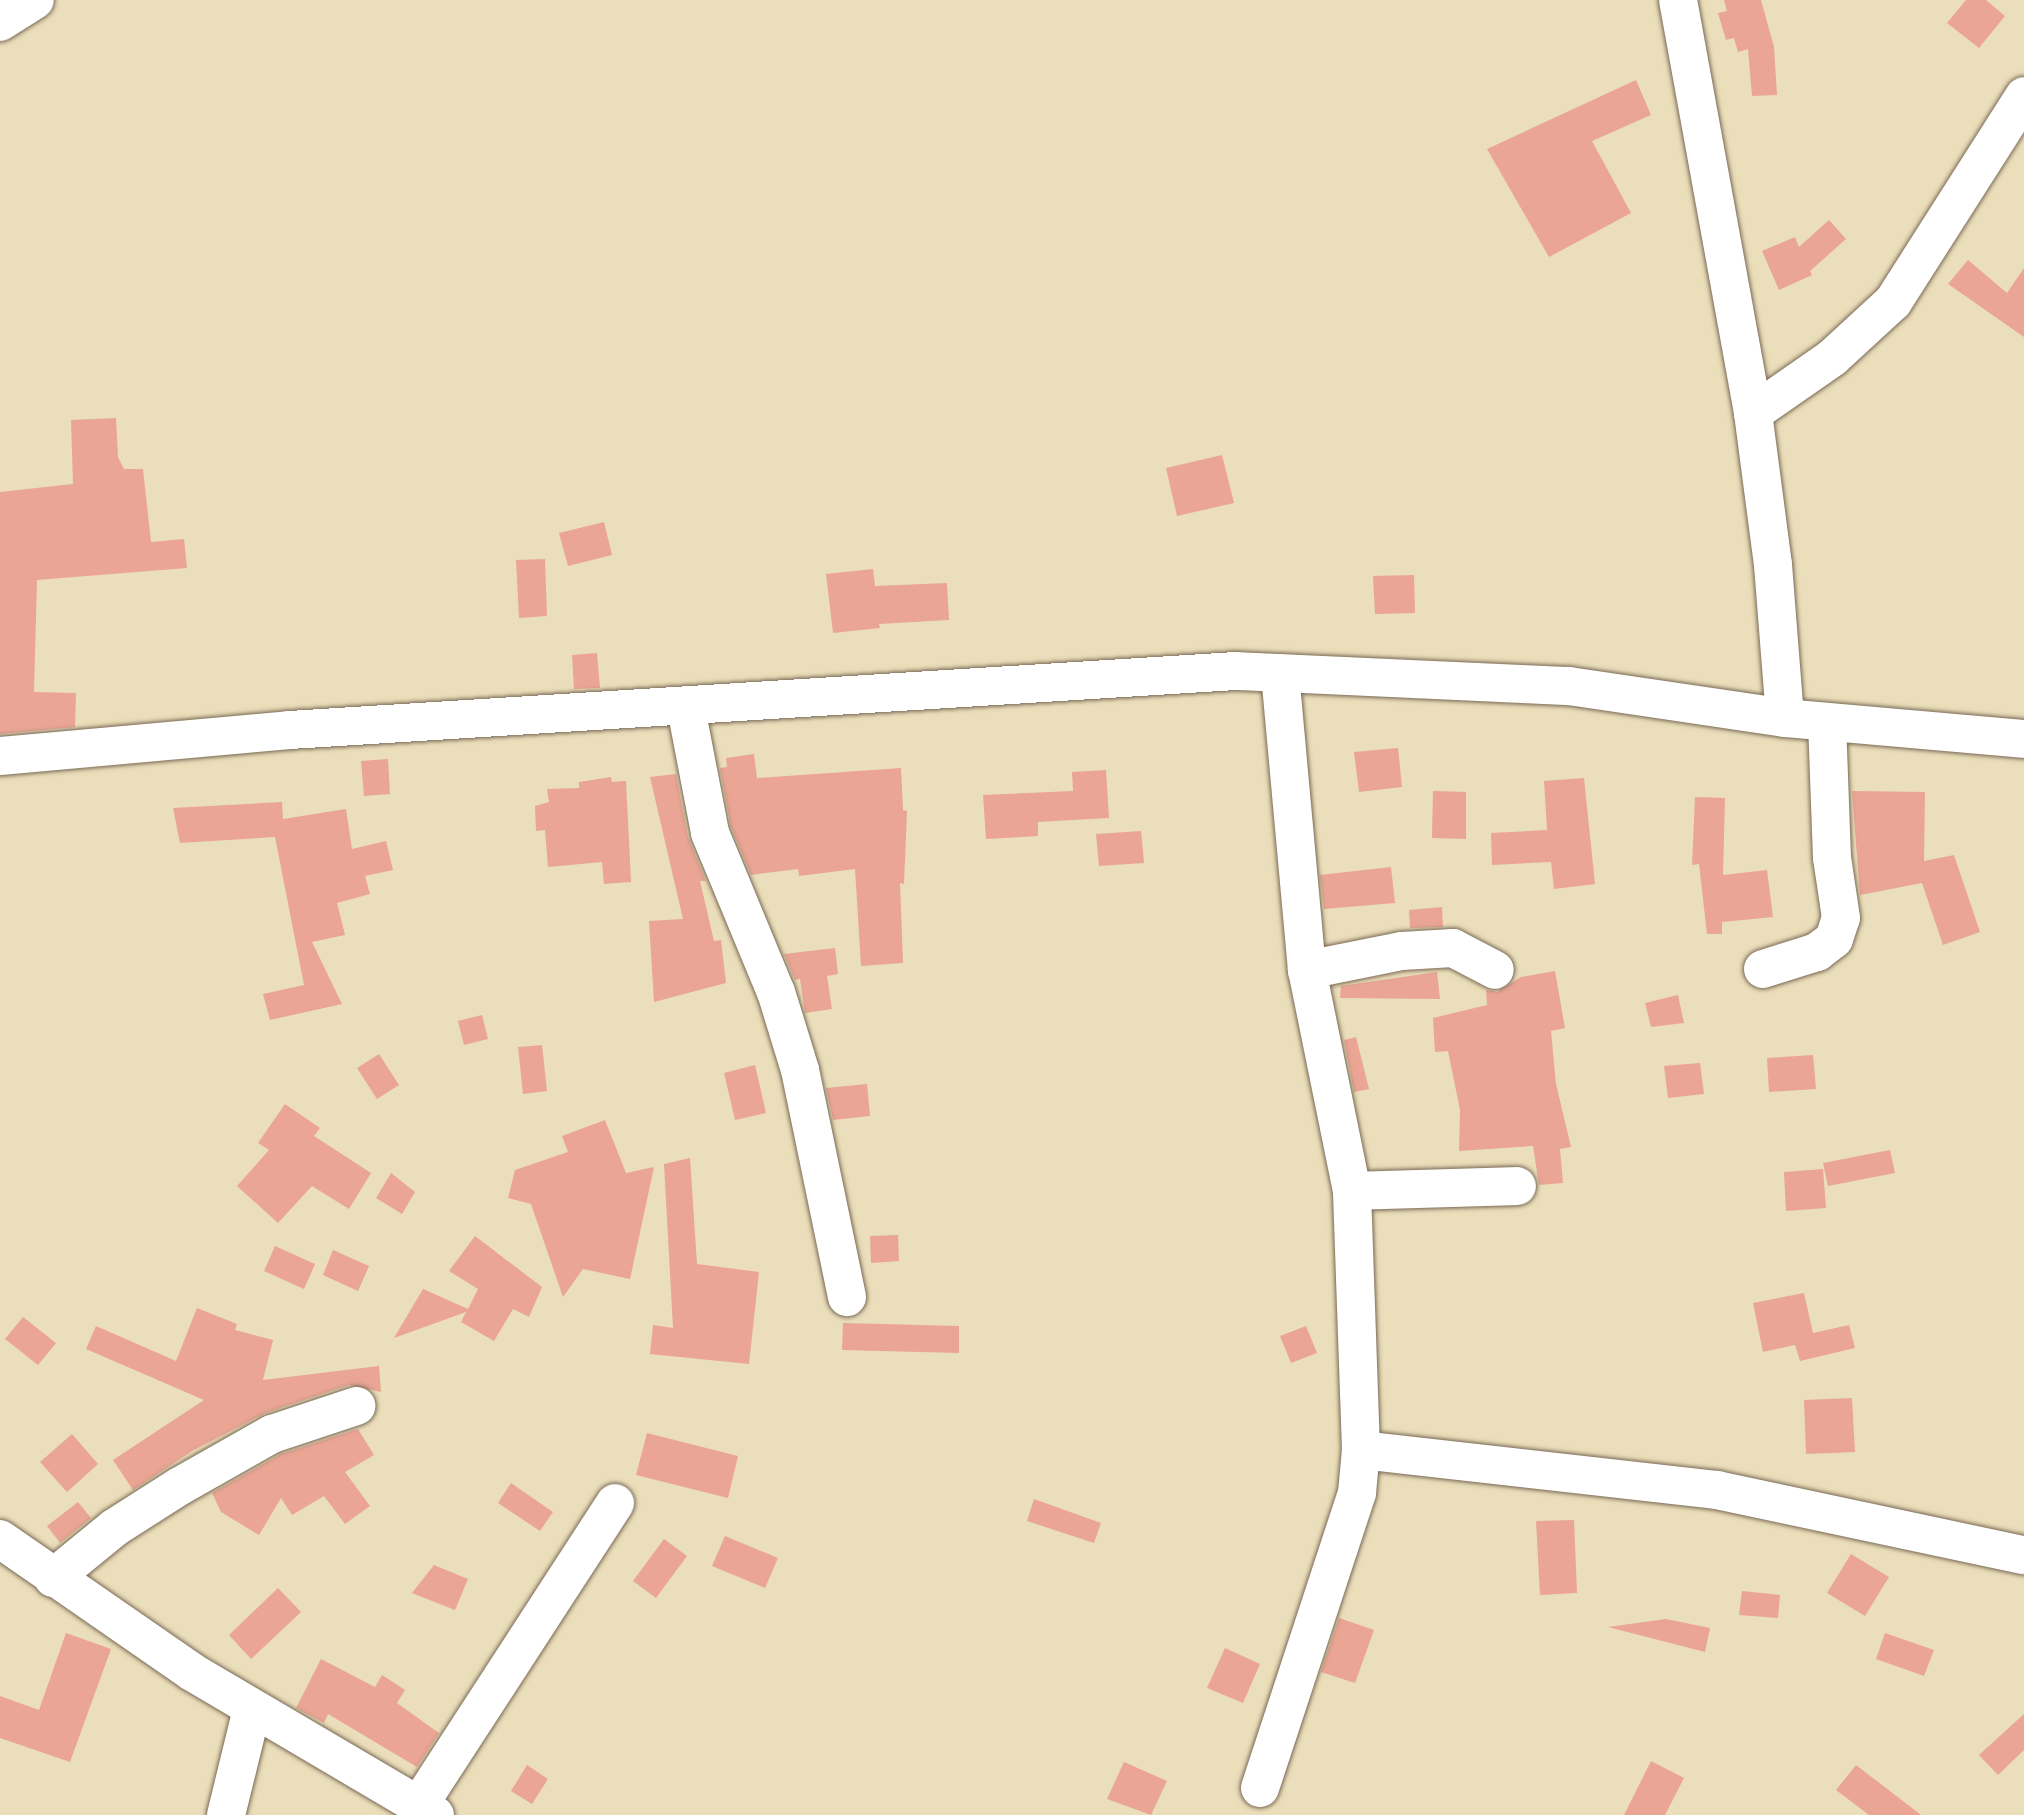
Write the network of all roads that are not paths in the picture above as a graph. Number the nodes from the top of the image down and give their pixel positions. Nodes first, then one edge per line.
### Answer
1 (35, 0) edge
2 (1678, 0) edge
3 (0, 22) edge
4 (2024, 96) edge
5 (1753, 413) junction
6 (1280, 673) junction
7 (686, 708) junction
8 (1785, 718) junction
9 (1827, 723) junction
10 (2024, 739) edge
11 (0, 756) edge
12 (1763, 969) dead end
13 (1307, 970) junction
14 (1495, 970) dead end
15 (1517, 1186) dead end
16 (1352, 1191) junction
17 (847, 1297) dead end
18 (356, 1406) dead end
19 (1361, 1450) junction
20 (615, 1503) dead end
21 (0, 1539) edge
22 (2024, 1555) edge
23 (53, 1578) junction
24 (252, 1709) junction
25 (1260, 1788) dead end
26 (427, 1810) edge
27 (226, 1815) edge

1 - 3 street
2 - 5 street
4 - 5 street
5 - 8 street
6 - 7 street
6 - 8 street
6 - 13 street
7 - 11 street
7 - 17 street
8 - 9 street
9 - 10 street
9 - 12 street
13 - 14 street
13 - 16 street
15 - 16 street
16 - 19 street
18 - 23 street
19 - 22 street
19 - 25 street
20 - 26 street
21 - 23 street
23 - 24 street
24 - 26 street
24 - 27 street

